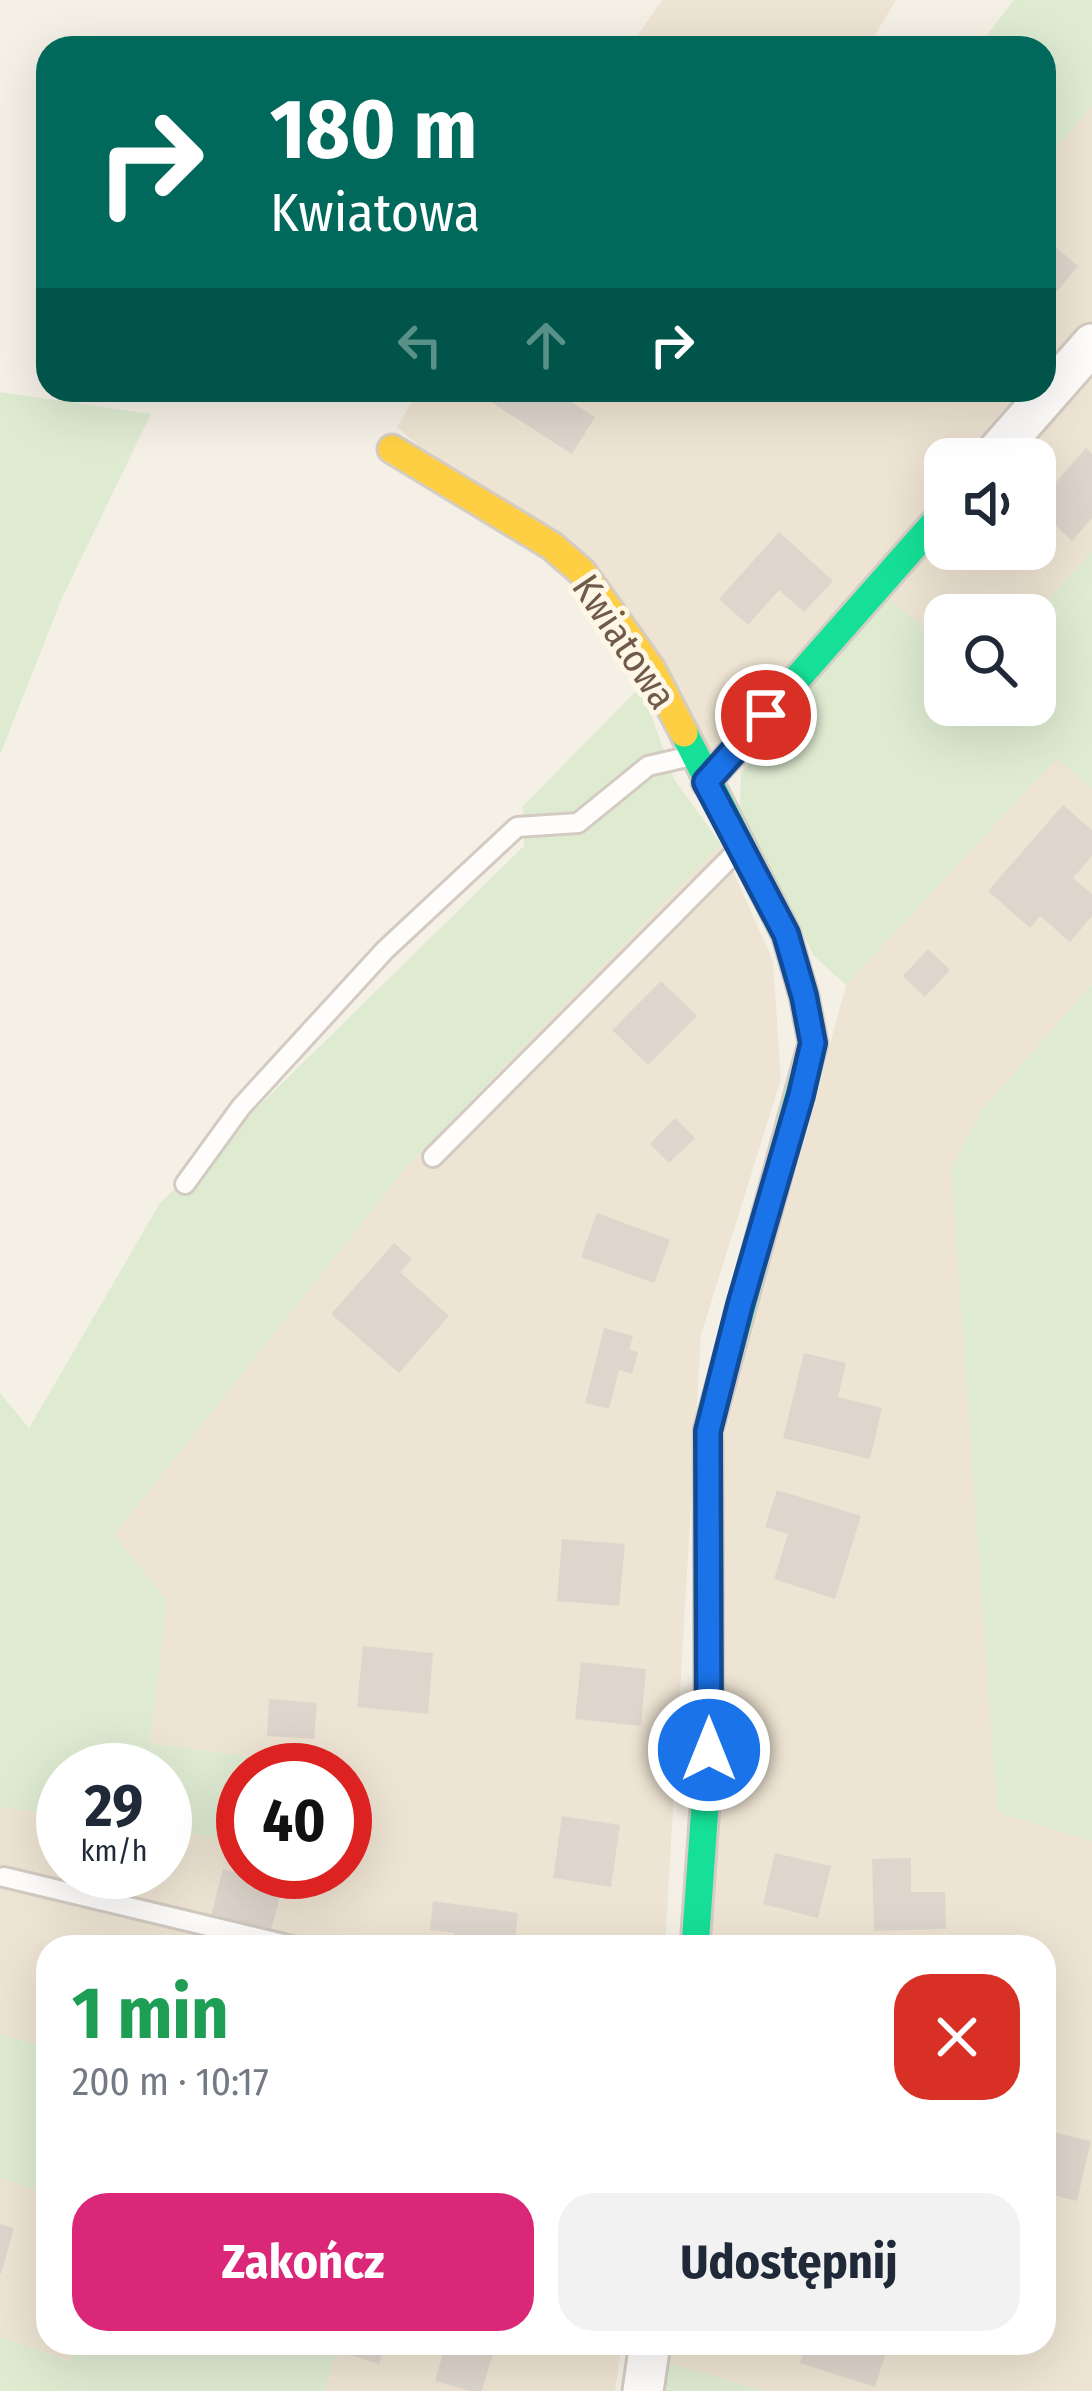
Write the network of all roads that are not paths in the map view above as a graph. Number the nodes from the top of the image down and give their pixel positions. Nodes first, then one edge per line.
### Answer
1 (1092, 344) edge
2 (1056, 385) edge
3 (1041, 402) edge
4 (1009, 438) edge
5 (392, 449) dead end
6 (924, 535) edge
7 (693, 755) junction
8 (706, 782) junction
9 (740, 848) junction
10 (433, 1157) dead end
11 (185, 1184) dead end
12 (4, 1877) dead end
13 (246, 1935) edge
14 (696, 1935) edge
15 (648, 2355) edge
16 (643, 2391) edge

1 - 2 street
3 - 4 street
5 - 7 street, Kwiatowa
6 - 8 street
7 - 8 street, Kwiatowa
7 - 11 lane
8 - 9 street, Kwiatowa
9 - 10 lane
9 - 14 street, Kwiatowa
12 - 13 lane
15 - 16 street

